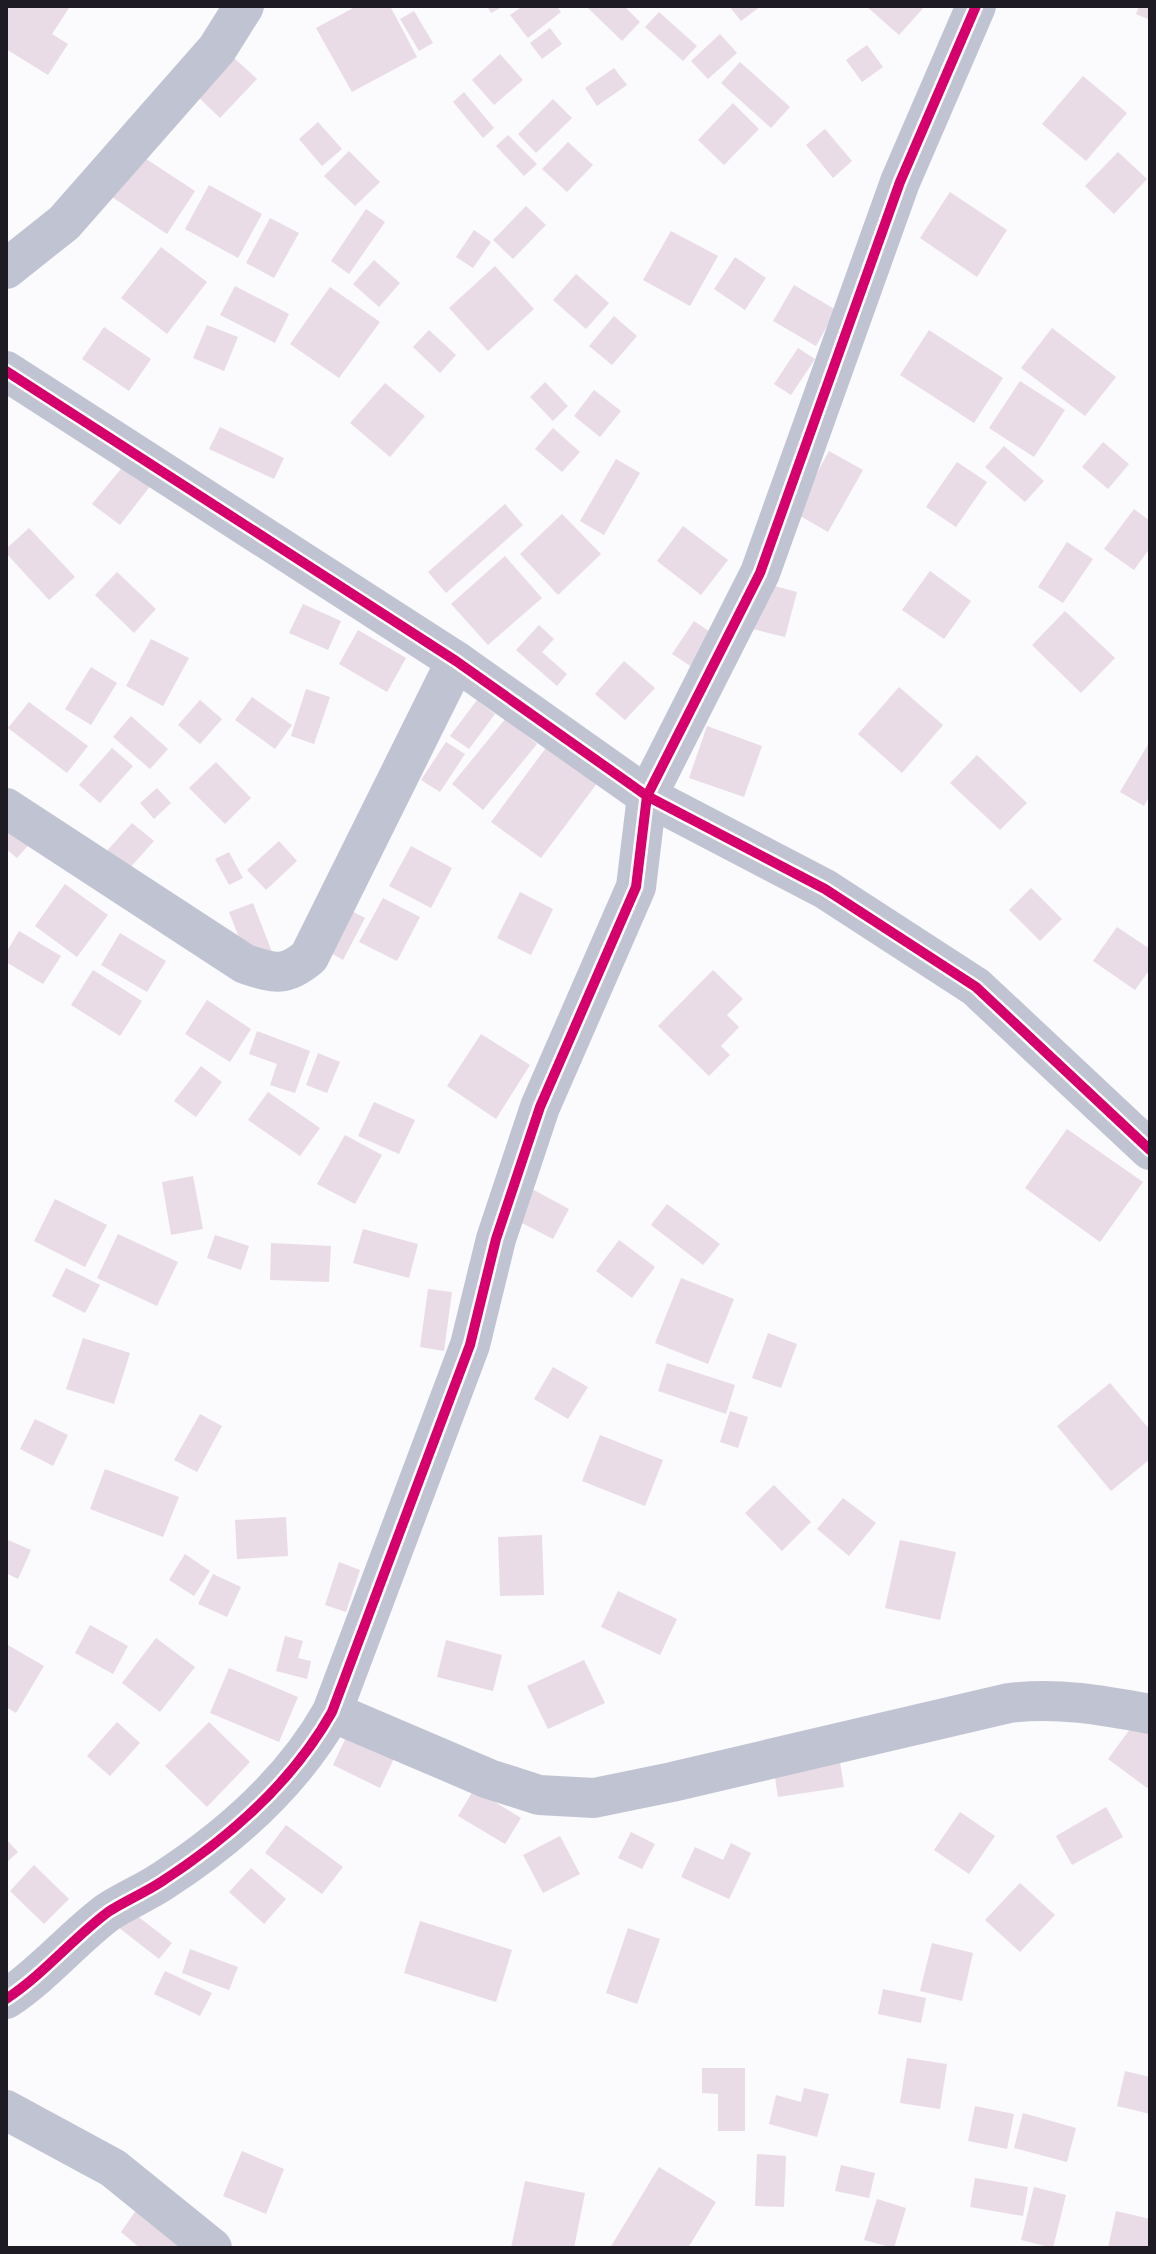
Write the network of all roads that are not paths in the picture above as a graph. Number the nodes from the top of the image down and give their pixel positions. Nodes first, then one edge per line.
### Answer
1 (244, 6) edge
2 (976, 6) edge
3 (6, 269) edge
4 (6, 371) edge
5 (456, 661) junction
6 (647, 796) junction
7 (6, 808) edge
8 (1150, 1150) edge
9 (332, 1712) junction
10 (1150, 1714) edge
11 (6, 1999) edge
12 (6, 2110) edge
13 (212, 2248) edge

1 - 3 street
2 - 6 street
4 - 5 street
5 - 6 street
5 - 7 street
6 - 8 street
6 - 9 street
9 - 10 street
9 - 11 street
12 - 13 street

